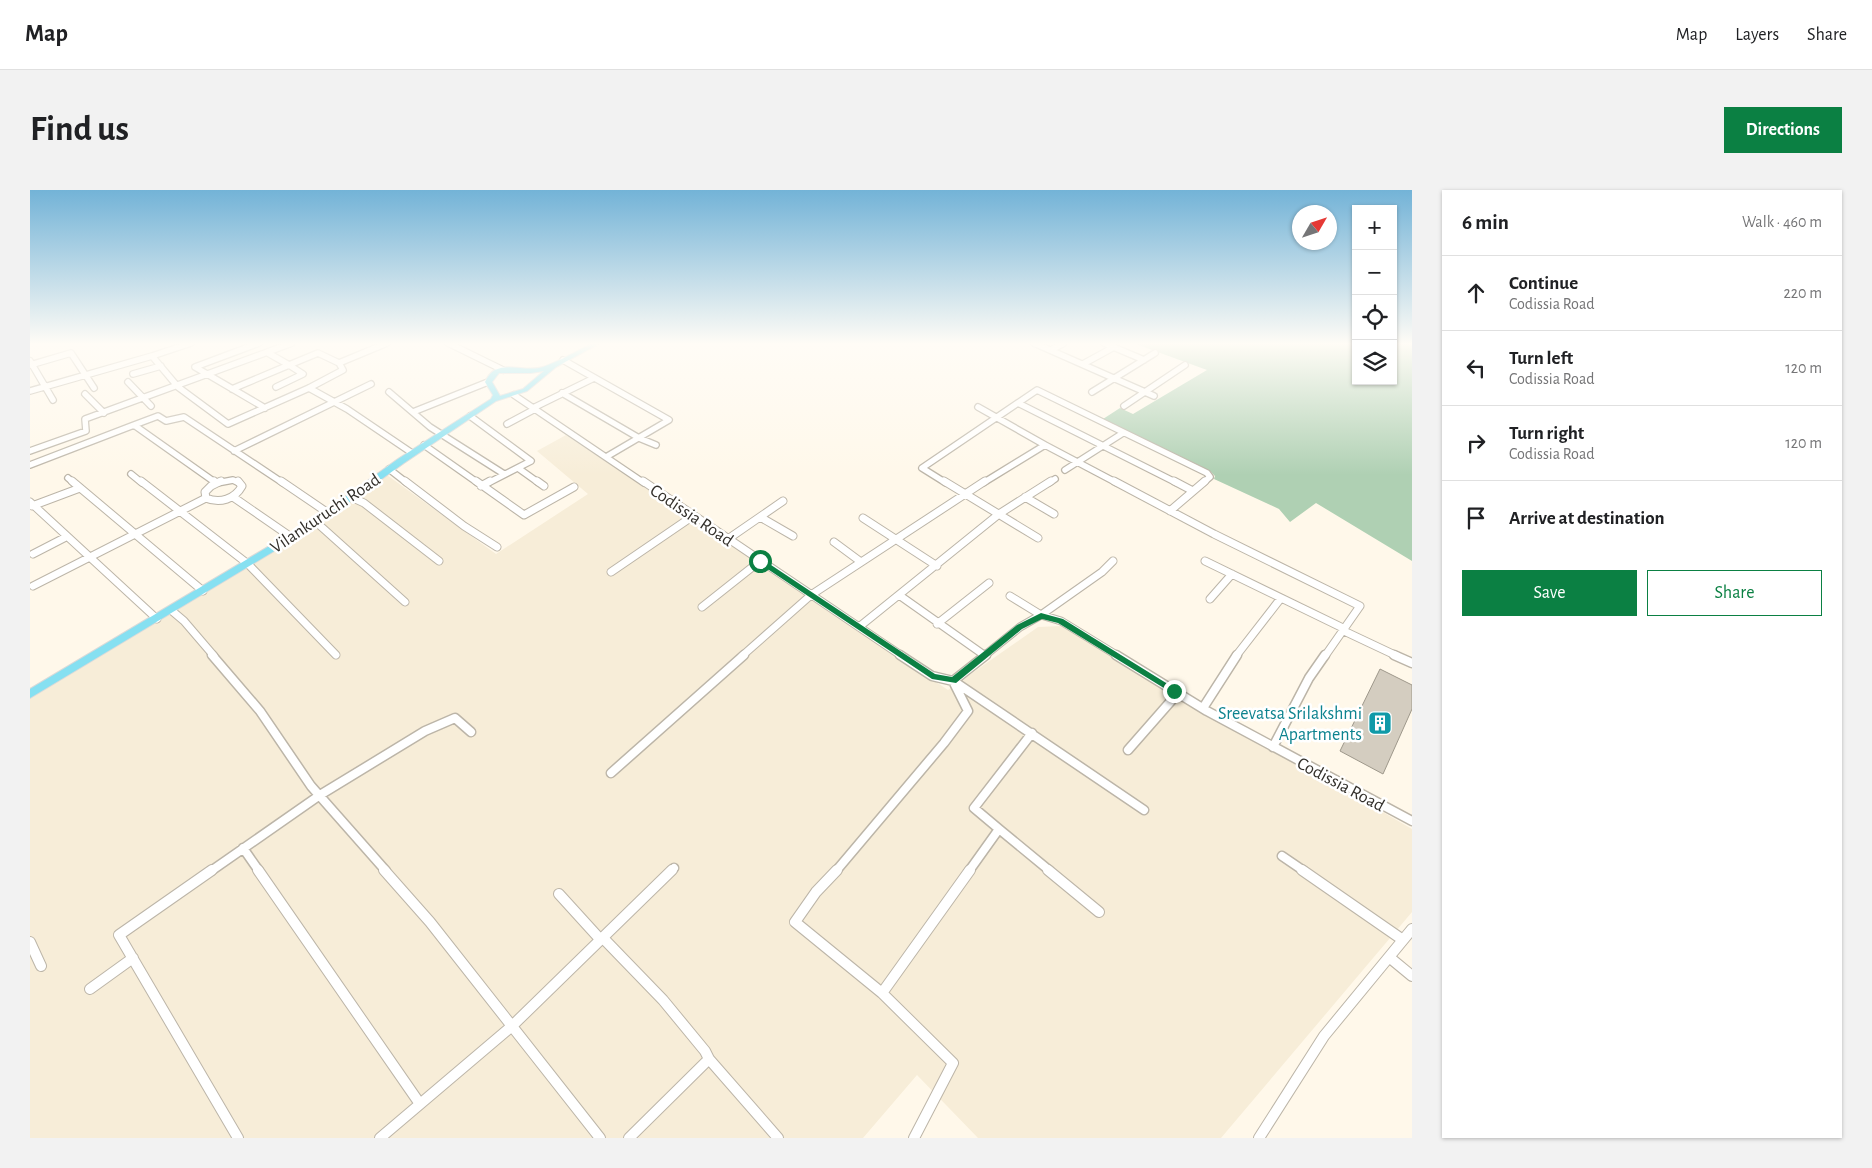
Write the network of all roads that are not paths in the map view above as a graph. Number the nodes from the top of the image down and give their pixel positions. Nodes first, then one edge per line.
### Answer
1 (47, 387) edge
2 (133, 387) edge
3 (178, 387) joint
4 (229, 387) edge
5 (236, 387) edge
6 (364, 387) edge
7 (475, 387) edge
8 (492, 387) edge
9 (528, 387) edge
10 (574, 387) edge
11 (610, 387) edge
12 (1099, 387) edge
13 (1134, 387) edge
14 (1152, 387) edge
15 (309, 388) joint
16 (232, 389) junction
17 (389, 392) dead end
18 (1092, 392) dead end
19 (1145, 392) junction
20 (562, 393) junction
21 (85, 394) dead end
22 (514, 395) junction
23 (1154, 396) dead end
24 (143, 397) junction
25 (54, 400) dead end
26 (494, 400) junction
27 (334, 402) junction
28 (1018, 403) junction
29 (151, 406) dead end
30 (1124, 406) dead end
31 (978, 407) dead end
32 (265, 408) junction
33 (534, 408) junction
34 (104, 412) junction
35 (413, 412) junction
36 (470, 416) junction
37 (996, 417) junction
38 (507, 424) dead end
39 (134, 425) junction
40 (1123, 433) junction
41 (442, 435) junction
42 (639, 438) junction
43 (424, 445) junction
44 (656, 445) dead end
45 (1045, 445) junction
46 (1104, 446) junction
47 (234, 451) junction
48 (30, 452) edge
49 (412, 453) junction
50 (606, 456) junction
51 (1078, 463) junction
52 (30, 465) edge
53 (518, 468) junction
54 (389, 469) junction
55 (1065, 470) dead end
56 (132, 474) dead end
57 (504, 474) junction
58 (68, 478) dead end
59 (1055, 478) dead end
60 (216, 483) junction
61 (482, 486) junction
62 (544, 486) dead end
63 (574, 487) dead end
64 (80, 488) junction
65 (1193, 491) junction
66 (965, 494) junction
67 (234, 497) junction
68 (351, 497) junction
69 (1025, 497) junction
70 (206, 498) junction
71 (783, 501) dead end
72 (31, 504) edge
73 (180, 511) junction
74 (1170, 511) junction
75 (328, 513) junction
76 (1000, 514) junction
77 (1054, 514) dead end
78 (693, 516) junction
79 (760, 517) junction
80 (863, 518) dead end
81 (316, 522) junction
82 (135, 534) junction
83 (793, 536) dead end
84 (66, 537) junction
85 (291, 538) junction
86 (1038, 538) dead end
87 (728, 539) junction
88 (894, 540) junction
89 (834, 542) dead end
90 (497, 547) dead end
91 (33, 554) dead end
92 (89, 557) junction
93 (439, 561) dead end
94 (760, 561) junction
95 (1113, 561) dead end
96 (1205, 561) dead end
97 (861, 562) junction
98 (248, 564) junction
99 (937, 566) junction
100 (611, 572) dead end
101 (1232, 574) junction
102 (990, 583) dead end
103 (33, 586) dead end
104 (203, 591) junction
105 (811, 595) junction
106 (899, 595) junction
107 (1010, 596) dead end
108 (1281, 598) junction
109 (1210, 599) dead end
110 (405, 602) dead end
111 (702, 607) dead end
112 (172, 610) junction
113 (1041, 616) junction
114 (157, 619) junction
115 (936, 624) junction
116 (859, 627) junction
117 (1344, 630) junction
118 (336, 655) dead end
119 (984, 655) junction
120 (1412, 664) edge
121 (954, 681) junction
122 (1178, 693) junction
123 (30, 694) edge
124 (1203, 708) junction
125 (471, 732) dead end
126 (1032, 733) junction
127 (1273, 747) junction
128 (1128, 750) dead end
129 (611, 773) dead end
130 (320, 795) junction
131 (1144, 810) dead end
132 (1412, 821) edge
133 (999, 829) junction
134 (243, 848) junction
135 (1282, 856) dead end
136 (674, 868) dead end
137 (559, 894) dead end
138 (1099, 912) dead end
139 (1412, 929) edge
140 (603, 938) junction
141 (1403, 940) junction
142 (30, 942) edge
143 (1389, 957) junction
144 (133, 958) junction
145 (41, 966) dead end
146 (1412, 976) edge
147 (90, 988) dead end
148 (882, 993) junction
149 (512, 1026) junction
150 (709, 1059) junction
151 (420, 1104) junction
152 (238, 1138) edge
153 (380, 1138) edge
154 (600, 1138) edge
155 (629, 1138) edge
156 (778, 1138) edge
157 (914, 1138) edge
158 (1258, 1138) edge

1 - 25 street
2 - 24 street
3 - 24 street
3 - 32 street
4 - 16 street
5 - 16 street
6 - 27 street
7 - 35 street
8 - 26 main road
9 - 22 main road, Vilankuruchi Road
10 - 20 street
11 - 42 street
12 - 18 street
13 - 19 street
14 - 19 street
15 - 27 street
15 - 32 street
16 - 32 street
17 - 35 street
19 - 23 street
19 - 30 street
20 - 33 street
20 - 42 street
21 - 34 street
22 - 26 main road, Vilankuruchi Road
22 - 33 street, Codissia Road
24 - 29 street
24 - 34 street
26 - 36 main road, Vilankuruchi Road
27 - 47 street
27 - 49 street
28 - 37 street
28 - 40 street
28 - 46 street
31 - 37 street
33 - 38 street
33 - 50 street, Codissia Road
34 - 48 street
35 - 41 street
36 - 41 main road, Vilankuruchi Road
36 - 53 street
37 - 45 street
37 - 66 street
39 - 47 street
39 - 52 street
39 - 60 street
40 - 46 street
40 - 65 street
41 - 43 main road, Vilankuruchi Road
41 - 57 street
42 - 44 street
42 - 50 street
43 - 49 main road, Vilankuruchi Road
43 - 61 street
45 - 51 street
45 - 66 street
46 - 51 street
46 - 65 street
47 - 75 street
49 - 54 main road, Vilankuruchi Road
50 - 78 street, Codissia Road
51 - 55 street
51 - 74 street
53 - 57 street
53 - 62 street
54 - 68 main road, Vilankuruchi Road
54 - 90 street
56 - 73 street
57 - 61 street
58 - 64 street
59 - 69 street
60 - 67 street
60 - 70 street
61 - 63 street
64 - 72 street
64 - 82 street
65 - 74 street
66 - 76 street
66 - 88 street
67 - 70 street
67 - 85 street
68 - 75 main road, Vilankuruchi Road
68 - 93 street
69 - 76 street
69 - 77 street
70 - 73 street
71 - 79 street
72 - 84 street
73 - 82 street
73 - 98 street
74 - 117 street
75 - 81 main road, Vilankuruchi Road
76 - 86 street
76 - 99 street
78 - 87 street, Codissia Road
78 - 100 street
79 - 83 street
79 - 87 street
80 - 88 street
81 - 85 main road, Vilankuruchi Road
81 - 110 street
82 - 92 street
82 - 104 street
84 - 91 street
84 - 92 street
85 - 98 main road, Vilankuruchi Road
87 - 94 street, Codissia Road
88 - 97 street
88 - 99 street
89 - 97 street
92 - 103 street
92 - 114 street
94 - 105 street, Codissia Road
94 - 111 street
95 - 113 street
96 - 101 street
97 - 105 street
98 - 104 main road, Vilankuruchi Road
98 - 118 street
99 - 106 street
101 - 108 street
101 - 109 street
102 - 115 street
104 - 112 main road, Vilankuruchi Road
105 - 116 street, Codissia Road
105 - 129 street
106 - 115 street
106 - 116 street
107 - 113 street, Codissia Road
108 - 117 street
108 - 124 street
112 - 114 main road, Vilankuruchi Road
112 - 130 street
113 - 119 street
113 - 122 street, Codissia Road
114 - 123 main road, Vilankuruchi Road
115 - 119 street
116 - 121 street, Codissia Road
117 - 120 street
117 - 127 street
119 - 121 street
121 - 126 street, Codissia Road
121 - 148 street
122 - 124 street, Codissia Road
122 - 128 street
124 - 127 street, Codissia Road
125 - 130 street
126 - 131 street, Codissia Road
126 - 133 street
127 - 132 street, Codissia Road
130 - 134 street
130 - 149 street
133 - 138 street
133 - 148 street
134 - 144 street
134 - 151 street
135 - 141 street
136 - 140 street
137 - 140 street
139 - 141 street
140 - 149 street
140 - 150 street
141 - 143 street
142 - 145 street
143 - 146 street
143 - 158 street
144 - 147 street
144 - 152 street
148 - 157 street
149 - 151 street
149 - 154 street
150 - 155 street
150 - 156 street
151 - 153 street

